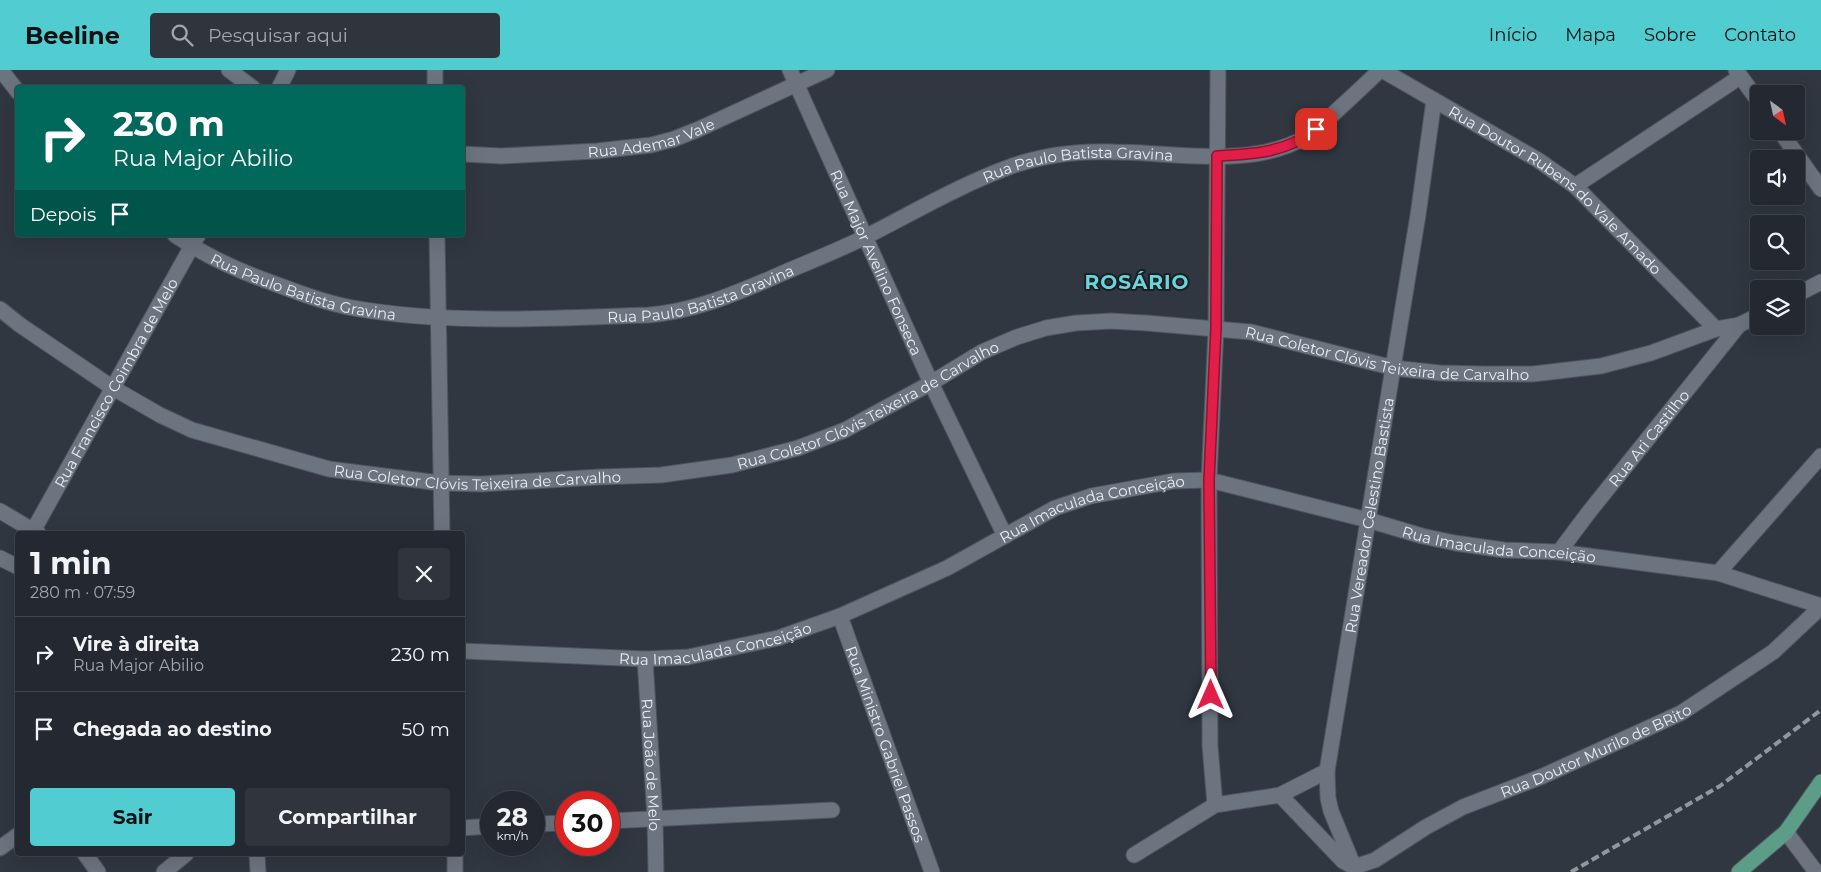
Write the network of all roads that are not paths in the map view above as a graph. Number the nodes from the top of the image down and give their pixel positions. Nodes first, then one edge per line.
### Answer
1 (229, 70) edge
2 (288, 70) edge
3 (435, 70) edge
4 (790, 70) edge
5 (827, 70) edge
6 (1218, 70) edge
7 (1381, 70) edge
8 (1738, 73) edge
9 (6, 75) edge
10 (798, 84) junction
11 (249, 85) edge
12 (280, 85) edge
13 (435, 85) edge
14 (15, 88) edge
15 (1750, 90) edge
16 (1434, 100) junction
17 (1786, 140) edge
18 (465, 154) edge
19 (1217, 156) junction
20 (1575, 186) junction
21 (1821, 189) edge
22 (866, 236) junction
23 (182, 237) edge
24 (437, 237) edge
25 (195, 241) edge
26 (1821, 282) edge
27 (1805, 290) edge
28 (0, 309) edge
29 (439, 318) junction
30 (1750, 319) edge
31 (1738, 325) junction
32 (1216, 328) junction
33 (1716, 329) junction
34 (1394, 368) junction
35 (931, 383) junction
36 (113, 388) junction
37 (1821, 456) edge
38 (1209, 480) junction
39 (440, 483) junction
40 (0, 511) edge
41 (1368, 520) junction
42 (34, 531) edge
43 (37, 531) edge
44 (442, 531) edge
45 (1005, 536) junction
46 (1560, 552) junction
47 (0, 558) edge
48 (15, 566) edge
49 (1718, 573) junction
50 (1821, 607) edge
51 (840, 616) junction
52 (465, 651) edge
53 (645, 659) junction
54 (1327, 771) junction
55 (1821, 782) edge
56 (1280, 795) junction
57 (1216, 805) junction
58 (832, 810) dead end
59 (654, 819) junction
60 (620, 821) edge
61 (480, 827) edge
62 (465, 828) edge
63 (1786, 832) junction
64 (15, 837) edge
65 (0, 848) edge
66 (1134, 855) dead end
67 (86, 856) edge
68 (184, 856) edge
69 (257, 856) edge
70 (454, 856) edge
71 (1354, 867) junction
72 (98, 872) edge
73 (164, 872) edge
74 (258, 872) edge
75 (455, 872) edge
76 (656, 872) edge
77 (932, 872) edge
78 (1740, 872) edge
79 (1816, 872) edge

1 - 11 street
2 - 12 street
3 - 13 street
4 - 10 street, Rua Major Avelino Fonseca
5 - 10 street, Rua Ademar Vale
6 - 19 street
7 - 16 street, Rua Doutor Rubens do Vale Amado
7 - 19 street, Rua Paulo Batista Gravina
8 - 15 street
8 - 20 street
9 - 14 street
10 - 18 street, Rua Ademar Vale
10 - 22 street, Rua Major Avelino Fonseca
16 - 20 street, Rua Doutor Rubens do Vale Amado
16 - 34 street, Rua Vereador Celestino Bastista
17 - 21 street
19 - 22 street, Rua Paulo Batista Gravina
19 - 32 street
20 - 33 street, Rua Doutor Rubens do Vale Amado
22 - 29 street, Rua Paulo Batista Gravina
22 - 35 street, Rua Major Avelino Fonseca
23 - 25 street, Rua Paulo Batista Gravina
24 - 29 street
25 - 29 street, Rua Paulo Batista Gravina
25 - 36 street, Rua Francisco Coimbra de Melo
26 - 27 street
28 - 36 street, Rua Coletor Clóvis Teixeira de Carvalho
29 - 39 street
30 - 31 street, Rua Coletor Clóvis Teixeira de Carvalho
31 - 33 street, Rua Coletor Clóvis Teixeira de Carvalho
31 - 46 street, Rua Ari Castilho
32 - 34 street, Rua Coletor Clóvis Teixeira de Carvalho
32 - 35 street, Rua Coletor Clóvis Teixeira de Carvalho
32 - 38 street
33 - 34 street, Rua Coletor Clóvis Teixeira de Carvalho
34 - 41 street, Rua Vereador Celestino Bastista
35 - 39 street, Rua Coletor Clóvis Teixeira de Carvalho
35 - 45 street, Rua Major Avelino Fonseca
36 - 39 street, Rua Coletor Clóvis Teixeira de Carvalho
36 - 43 street, Rua Francisco Coimbra de Melo
37 - 49 street
38 - 41 street, Rua Imaculada Conceição
38 - 45 street, Rua Imaculada Conceição
38 - 57 street
39 - 44 street
40 - 42 street
41 - 46 street, Rua Imaculada Conceição
41 - 54 street, Rua Vereador Celestino Bastista
45 - 51 street, Rua Imaculada Conceição
46 - 49 street, Rua Imaculada Conceição
47 - 48 street
49 - 50 street, Rua Imaculada Conceição
50 - 71 street, Rua Doutor Murilo de BRito
51 - 53 street, Rua Imaculada Conceição
51 - 77 street, Rua Ministro Gabriel Passos
52 - 53 street, Rua Imaculada Conceição
53 - 59 street, Rua João de Melo
54 - 56 street
54 - 71 street, Rua Vereador Celestino Bastista
55 - 63 main road
56 - 57 street
56 - 71 street
57 - 66 street
58 - 59 street
59 - 60 street
59 - 76 street, Rua João de Melo
61 - 62 street
63 - 78 main road
63 - 79 street
64 - 65 street
67 - 72 street
68 - 73 street
69 - 74 street
70 - 75 street

